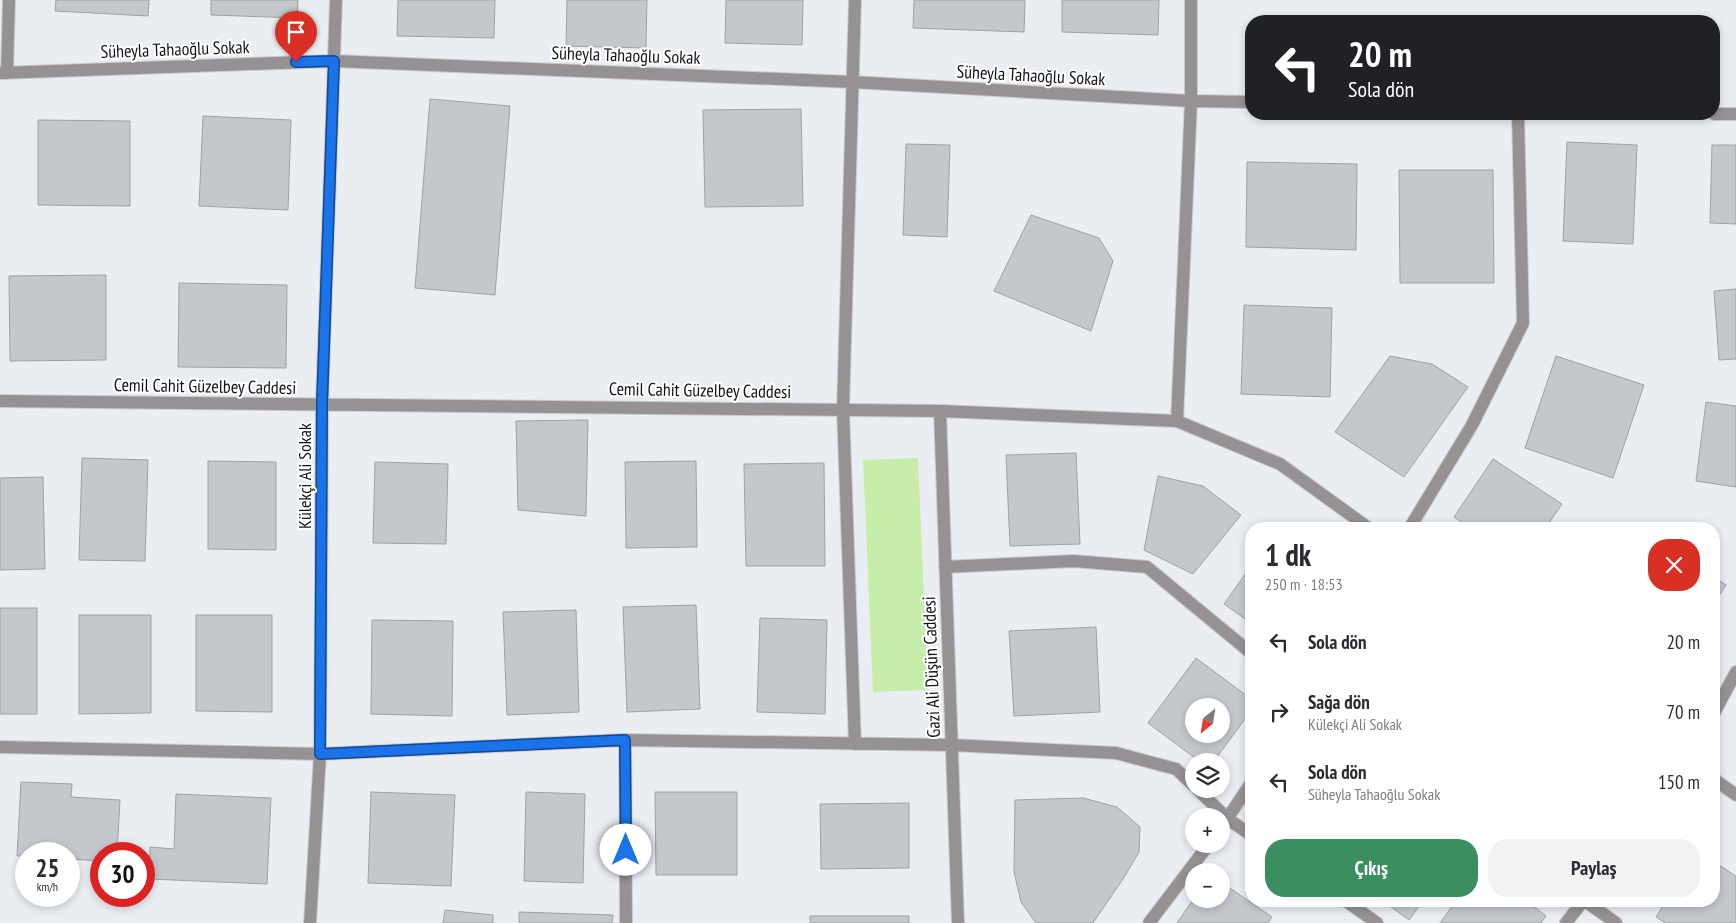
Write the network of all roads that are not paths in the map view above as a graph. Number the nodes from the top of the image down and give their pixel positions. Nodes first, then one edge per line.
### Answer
1 (10, 0) edge
2 (336, 0) edge
3 (855, 0) edge
4 (1191, 0) edge
5 (334, 61) junction
6 (4, 73) edge
7 (852, 82) junction
8 (1191, 101) junction
9 (1245, 102) edge
10 (1720, 114) edge
11 (1736, 114) edge
12 (1518, 120) edge
13 (0, 401) edge
14 (322, 404) junction
15 (843, 409) junction
16 (940, 411) junction
17 (1177, 422) junction
18 (1360, 522) edge
19 (1413, 522) edge
20 (945, 567) junction
21 (1245, 648) edge
22 (1736, 672) edge
23 (1720, 702) edge
24 (625, 740) junction
25 (854, 744) junction
26 (951, 745) junction
27 (0, 747) edge
28 (320, 754) junction
29 (1185, 778) edge
30 (1720, 783) edge
31 (1245, 792) edge
32 (1736, 795) edge
33 (1204, 798) edge
34 (1213, 808) edge
35 (1230, 815) edge
36 (1230, 825) edge
37 (1245, 832) edge
38 (1202, 853) edge
39 (1354, 907) edge
40 (1579, 907) edge
41 (1593, 907) edge
42 (310, 923) edge
43 (626, 923) edge
44 (958, 923) edge
45 (1149, 923) edge
46 (1376, 923) edge
47 (1566, 923) edge
48 (1616, 923) edge

1 - 6 street
2 - 5 street, Külekçi Ali Sokak
3 - 7 street
4 - 8 street
5 - 6 street, Süheyla Tahaoğlu Sokak
5 - 7 street, Süheyla Tahaoğlu Sokak
5 - 14 street, Külekçi Ali Sokak
7 - 8 street, Süheyla Tahaoğlu Sokak
7 - 15 street
8 - 9 street, Süheyla Tahaoğlu Sokak
8 - 17 street
10 - 11 street
12 - 19 street
13 - 14 street, Cemil Cahit Güzelbey Caddesi
14 - 15 street, Cemil Cahit Güzelbey Caddesi
14 - 28 street, Külekçi Ali Sokak
15 - 16 street, Cemil Cahit Güzelbey Caddesi
15 - 25 street
16 - 17 street, Cemil Cahit Güzelbey Caddesi
16 - 20 street, Gazi Ali Düşün Caddesi
17 - 18 street, Cemil Cahit Güzelbey Caddesi
20 - 21 street
20 - 26 street, Gazi Ali Düşün Caddesi
22 - 23 street
24 - 25 street
24 - 28 street
24 - 43 street
25 - 26 street
26 - 29 street
26 - 44 street, Gazi Ali Düşün Caddesi
27 - 28 street
28 - 42 street, Külekçi Ali Sokak
30 - 32 street
31 - 35 street
33 - 34 street
36 - 37 street
38 - 45 street
39 - 46 street
40 - 47 street
41 - 48 street

